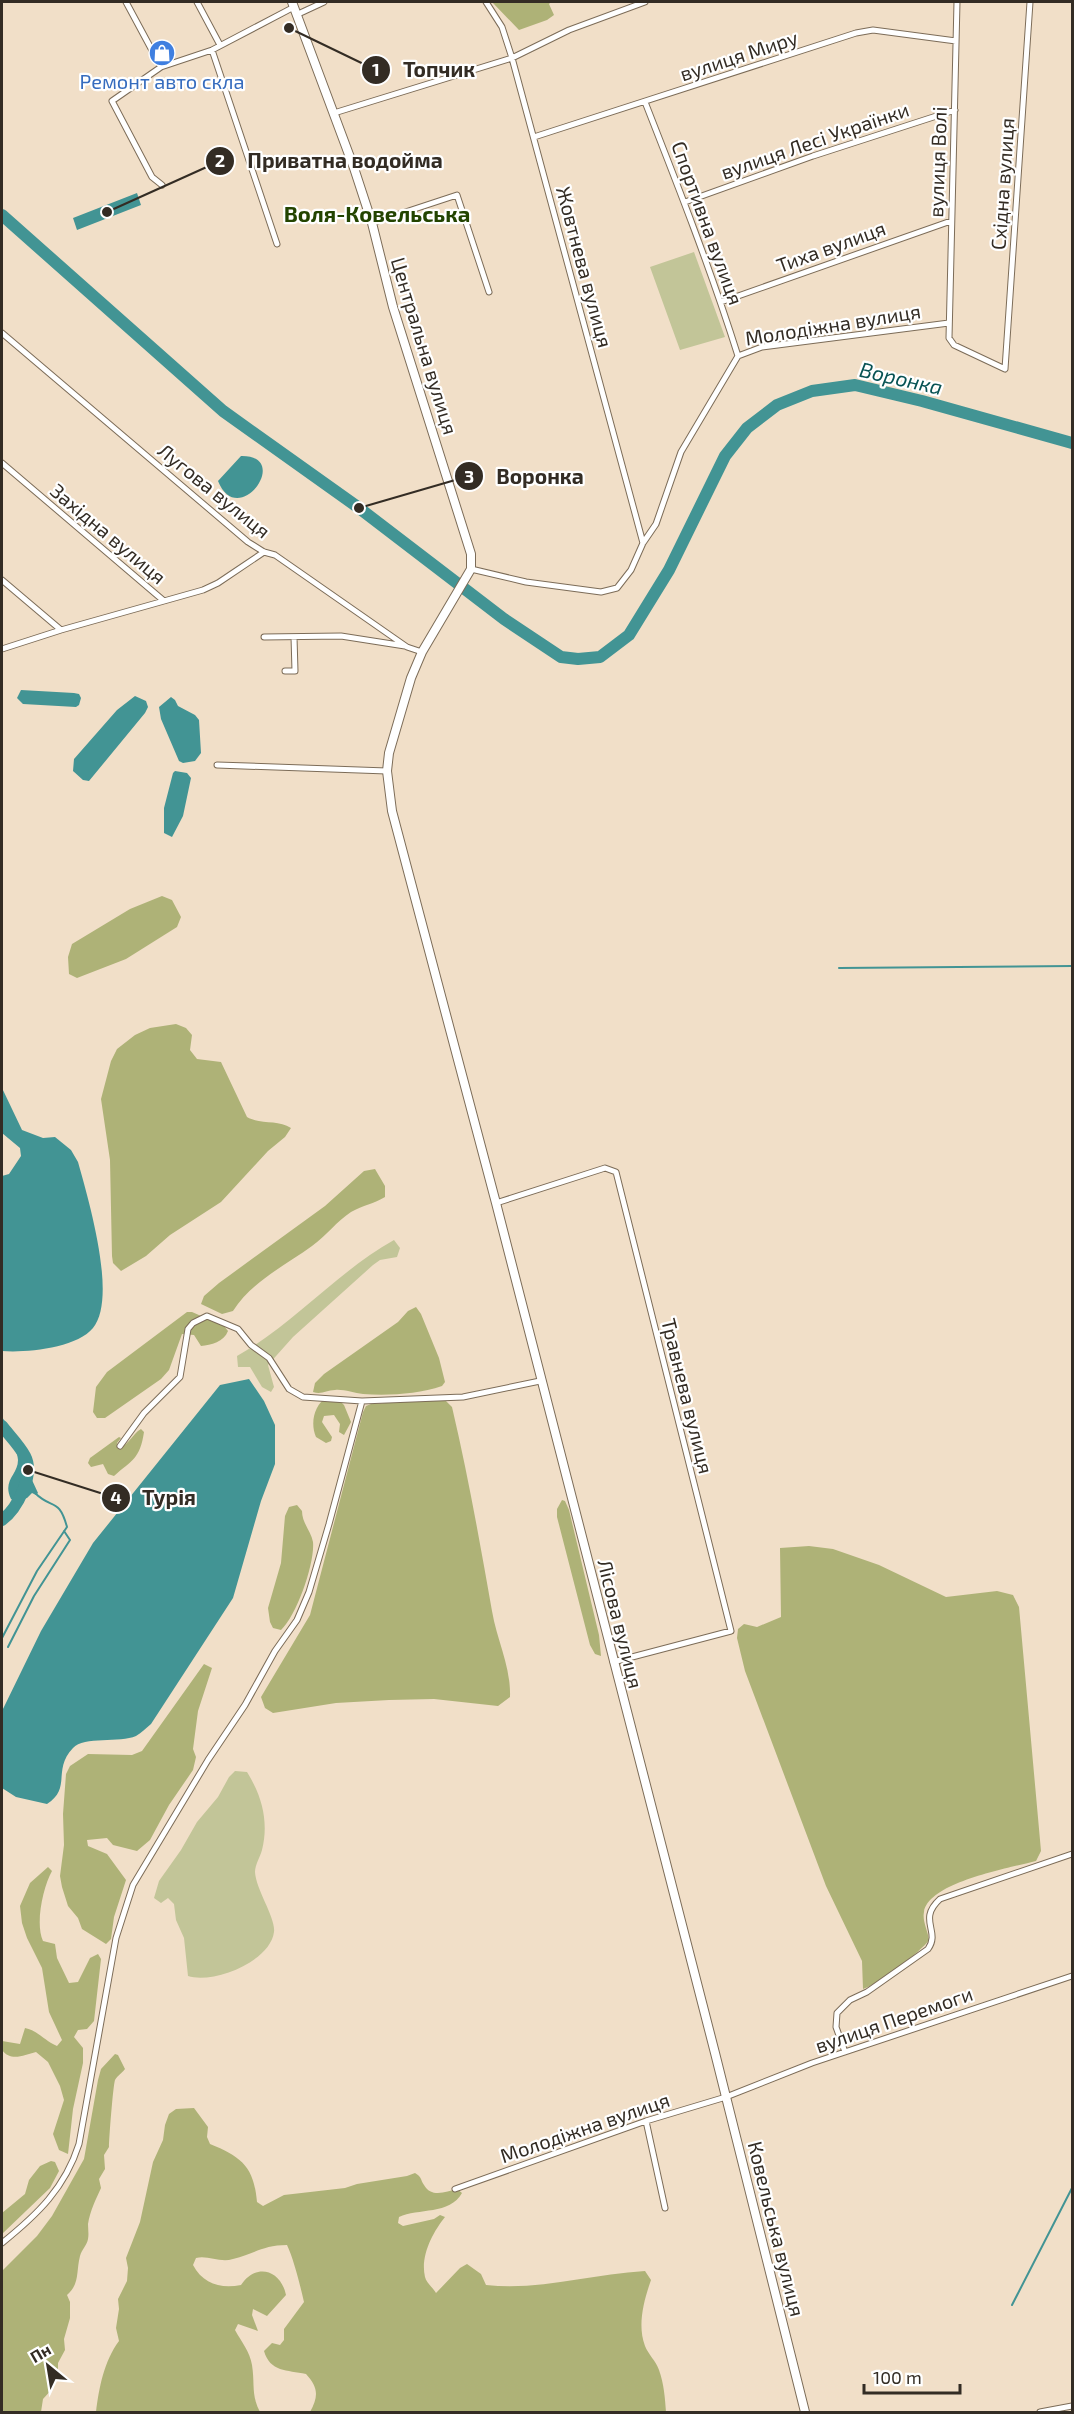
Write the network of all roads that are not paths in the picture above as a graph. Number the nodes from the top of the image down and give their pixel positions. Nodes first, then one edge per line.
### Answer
1 (126, 2) edge
2 (197, 2) edge
3 (324, 2) edge
4 (486, 2) edge
5 (645, 2) edge
6 (957, 2) edge
7 (1030, 2) edge
8 (294, 8) edge
9 (956, 41) junction
10 (220, 45) junction
11 (212, 50) junction
12 (512, 58) junction
13 (161, 67) junction
14 (645, 102) junction
15 (955, 110) junction
16 (334, 113) junction
17 (534, 137) junction
18 (162, 184) dead end
19 (685, 202) junction
20 (951, 221) junction
21 (372, 223) junction
22 (277, 244) dead end
23 (489, 292) dead end
24 (721, 302) junction
25 (949, 323) junction
26 (2, 333) edge
27 (738, 356) junction
28 (2, 463) edge
29 (643, 543) junction
30 (264, 552) junction
31 (471, 569) junction
32 (2, 580) edge
33 (164, 601) junction
34 (61, 630) junction
35 (264, 637) dead end
36 (294, 637) junction
37 (407, 647) junction
38 (2, 649) edge
39 (422, 652) junction
40 (285, 671) dead end
41 (217, 765) dead end
42 (387, 771) junction
43 (496, 1203) junction
44 (540, 1382) junction
45 (362, 1401) junction
46 (120, 1446) dead end
47 (613, 1662) junction
48 (1072, 1854) edge
49 (1072, 1976) edge
50 (845, 2052) junction
51 (714, 2053) joint
52 (726, 2097) junction
53 (646, 2121) junction
54 (455, 2189) dead end
55 (665, 2208) dead end
56 (2, 2243) edge
57 (1072, 2406) edge
58 (804, 2412) edge
59 (1040, 2412) edge

1 - 13 street
2 - 10 street
3 - 8 street
4 - 12 street, Жовтнева вулиця
5 - 12 street
6 - 9 street, вулиця Волі
7 - 25 street, Східна вулиця
8 - 10 street
8 - 16 street, Центральна вулиця
9 - 14 street, вулиця Миру
9 - 15 street, вулиця Волі
10 - 11 street
11 - 13 street
11 - 22 street
12 - 16 street
12 - 17 street, Жовтнева вулиця
13 - 18 street
14 - 17 street, вулиця Миру
14 - 19 street, Спортивна вулиця
15 - 19 street, вулиця Лесі Українки
15 - 20 street, вулиця Волі
16 - 21 street, Центральна вулиця
17 - 29 street, Жовтнева вулиця
19 - 24 street, Спортивна вулиця
20 - 24 street, Тиха вулиця
20 - 25 street, вулиця Волі
21 - 23 street
21 - 31 street, Центральна вулиця
24 - 27 street, Спортивна вулиця
25 - 27 street, Молодіжна вулиця
26 - 30 street, Лугова вулиця
27 - 29 street, Молодіжна вулиця
28 - 33 street, Західна вулиця
29 - 31 street, Молодіжна вулиця
30 - 33 street, Західна вулиця
30 - 37 street, Лугова вулиця
31 - 39 street
32 - 34 street
33 - 34 street
34 - 38 street
35 - 36 street
36 - 37 street
36 - 40 street
37 - 39 street, Лугова вулиця
39 - 42 street
41 - 42 street
42 - 43 street, Лісова вулиця
43 - 44 street, Лісова вулиця
43 - 47 street, Травнева вулиця
44 - 45 street
44 - 47 street, Лісова вулиця
45 - 46 street
45 - 56 street
47 - 51 street, Лісова вулиця
48 - 50 street
49 - 50 street, вулиця Перемоги
50 - 52 street, вулиця Перемоги
51 - 52 street, Ковельська вулиця
52 - 53 street, Молодіжна вулиця
52 - 58 street, Ковельська вулиця
53 - 54 street, Молодіжна вулиця
53 - 55 street
57 - 59 street

